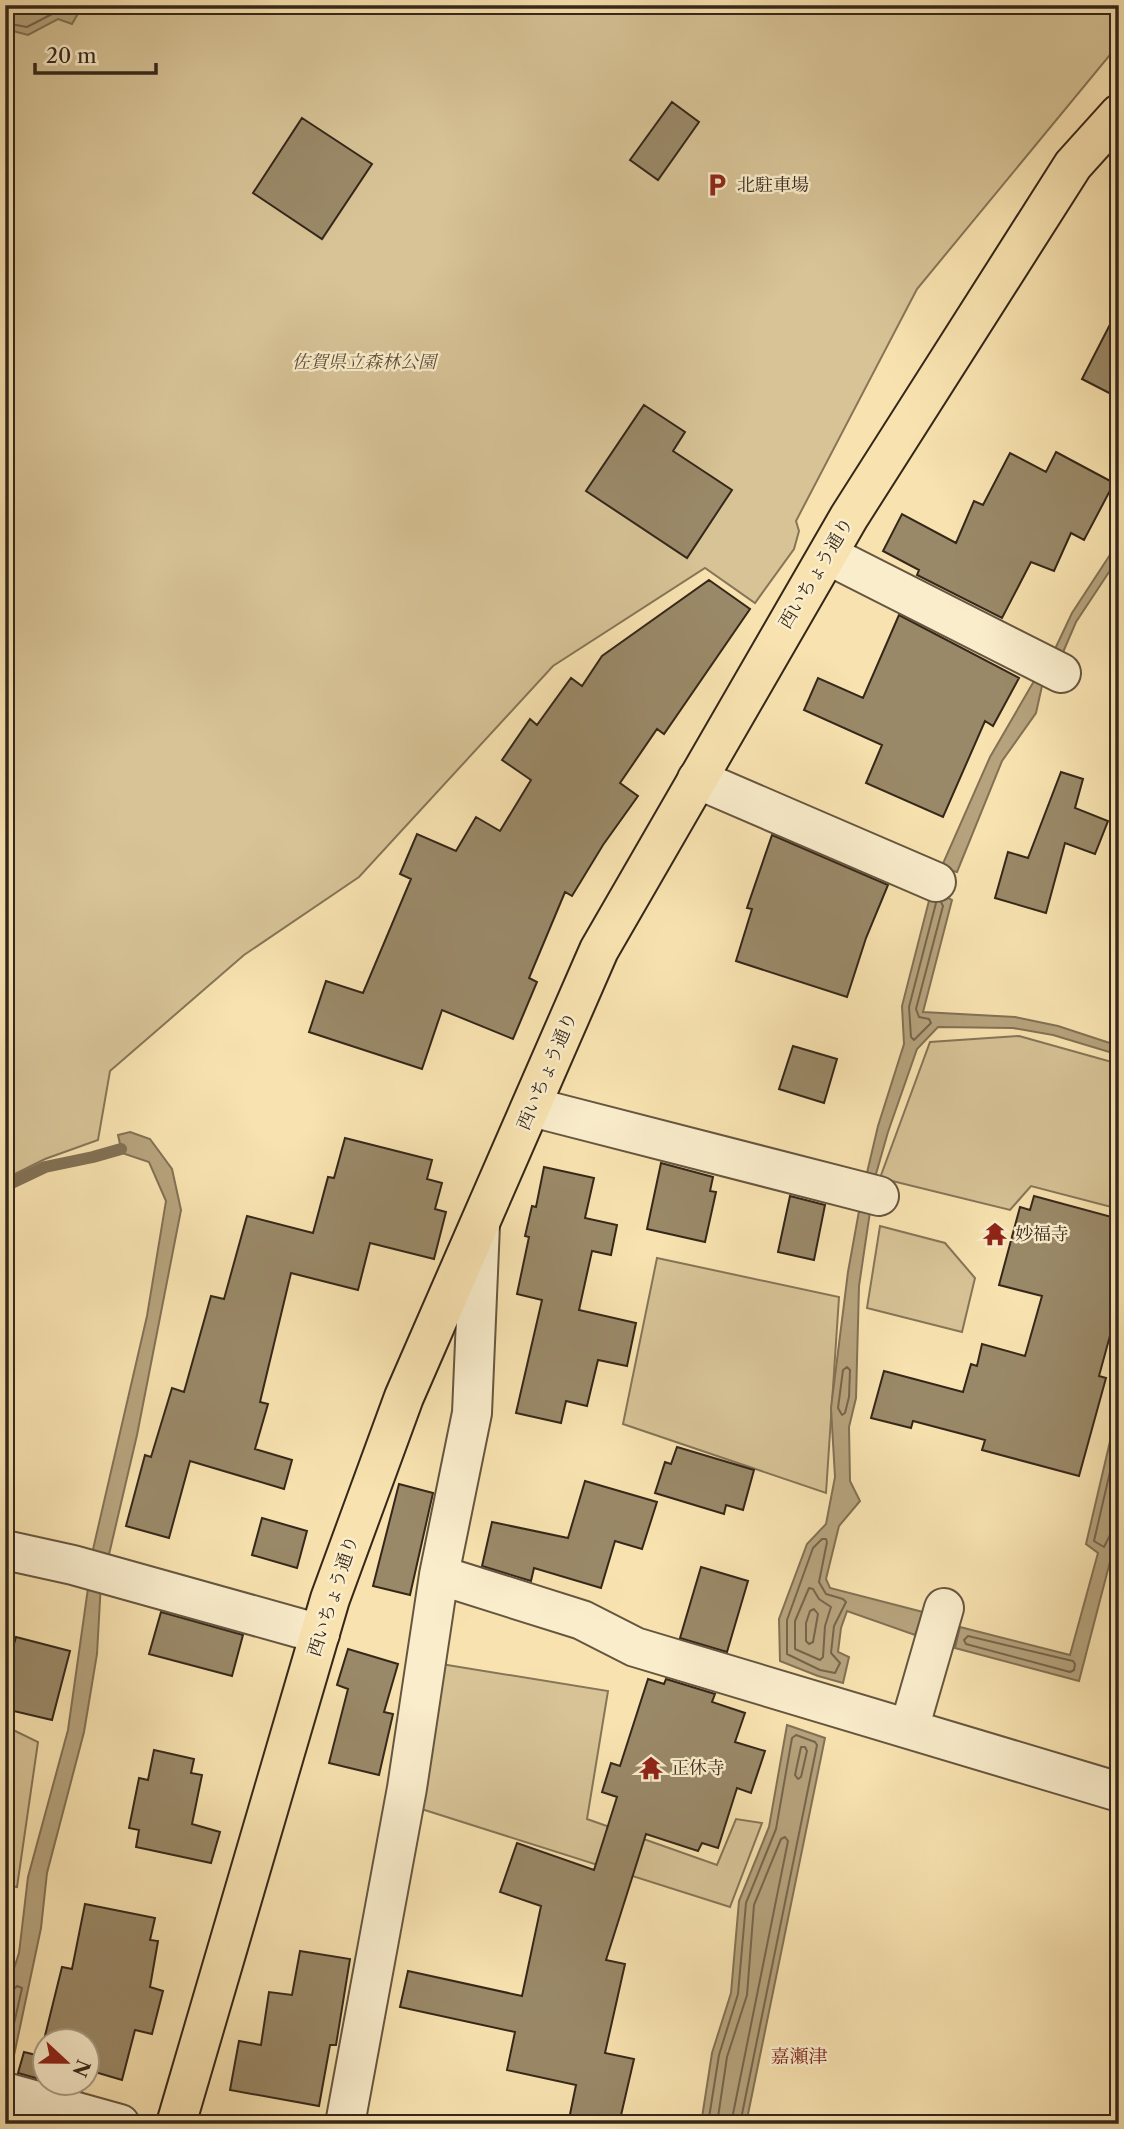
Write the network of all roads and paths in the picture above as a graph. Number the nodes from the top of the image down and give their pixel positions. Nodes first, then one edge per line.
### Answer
1 (1119, 114) edge
2 (828, 555) junction
3 (1050, 668) dead end
4 (697, 779) junction
5 (936, 882) dead end
6 (532, 1107) junction
7 (868, 1194) dead end
8 (480, 1223) junction
9 (5, 1550) edge
10 (439, 1575) junction
11 (944, 1608) dead end
12 (320, 1634) junction
13 (909, 1729) junction
14 (1119, 1792) edge
15 (5, 2092) edge
16 (120, 2124) edge
17 (176, 2124) edge
18 (345, 2124) edge

1 - 2 highway, 西いちょう通り
2 - 3 street
2 - 4 highway, 西いちょう通り
4 - 5 street
4 - 6 highway, 西いちょう通り
6 - 7 street
6 - 8 highway, 西いちょう通り
8 - 10 street
8 - 12 highway, 西いちょう通り
9 - 12 street
10 - 13 street
10 - 18 street
11 - 13 street
12 - 17 highway, 西いちょう通り
13 - 14 street
15 - 16 street

